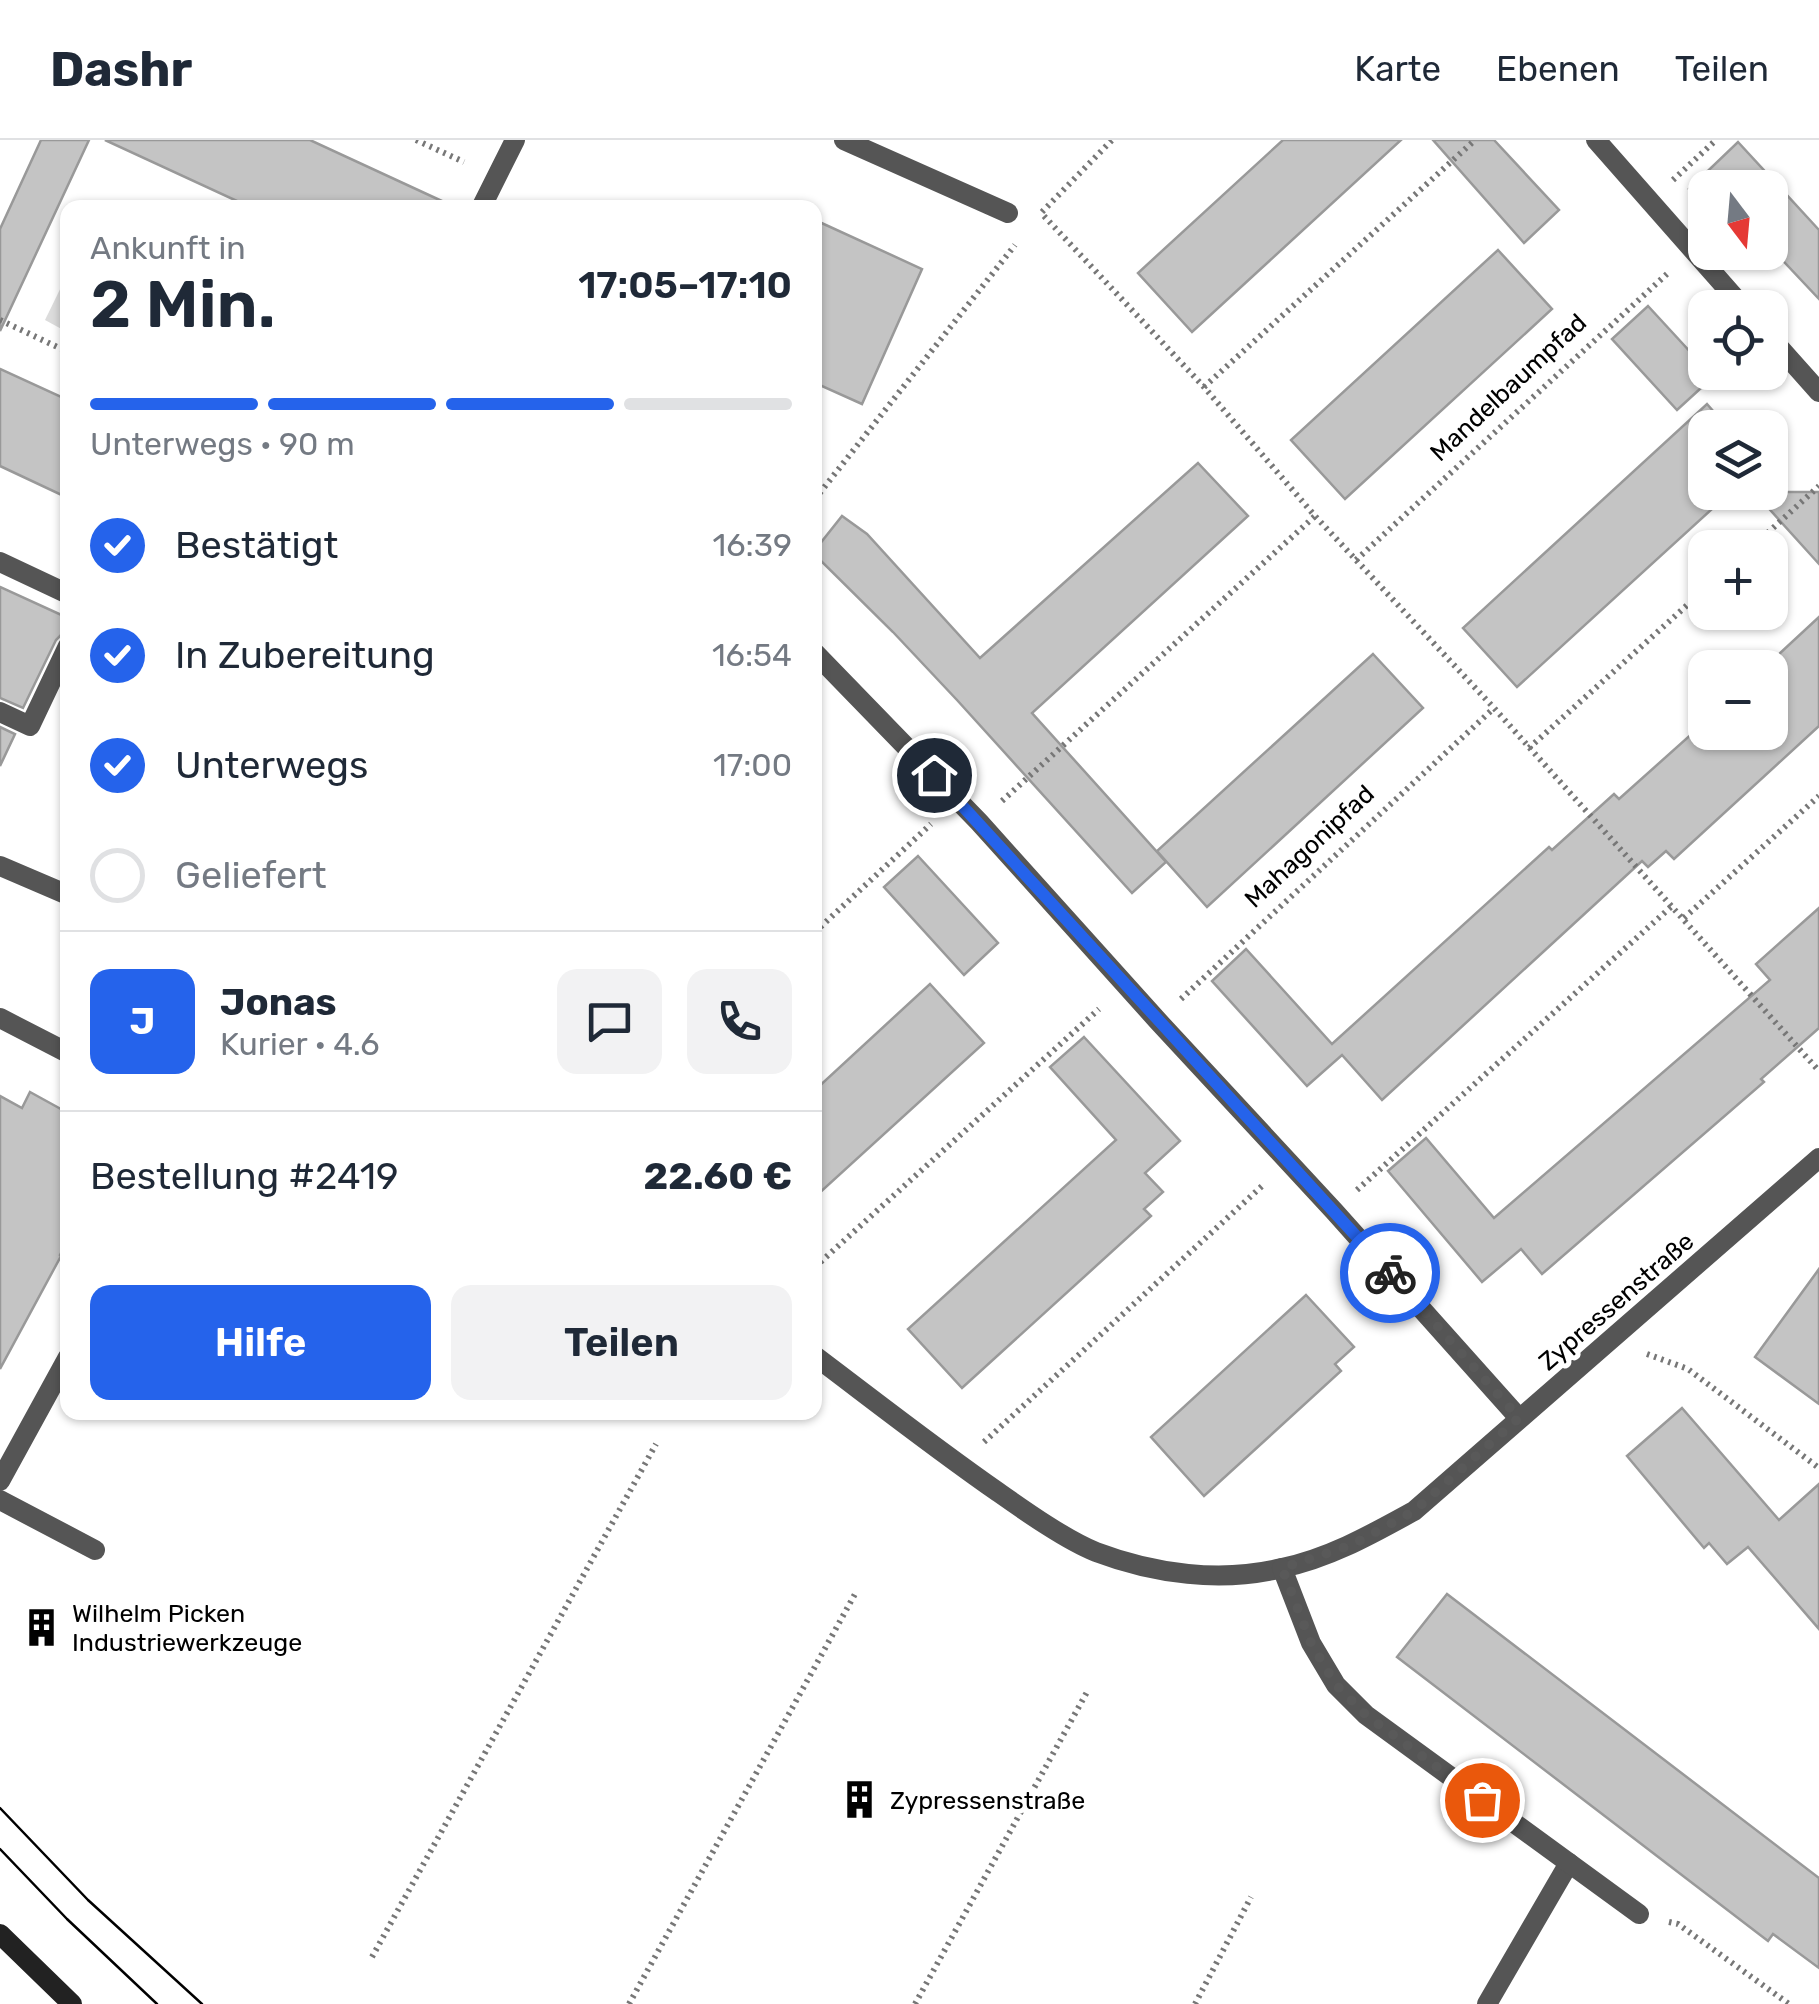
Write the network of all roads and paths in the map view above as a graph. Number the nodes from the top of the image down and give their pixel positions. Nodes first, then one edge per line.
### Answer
1 (416, 140) edge
2 (515, 140) edge
3 (844, 140) edge
4 (1112, 140) edge
5 (1475, 140) edge
6 (1596, 140) edge
7 (1716, 140) edge
8 (497, 177) junction
9 (485, 200) edge
10 (1651, 201) junction
11 (1008, 213) dead end
12 (1041, 213) junction
13 (1032, 224) dead end
14 (1020, 239) dead end
15 (1688, 244) edge
16 (1688, 255) edge
17 (1711, 270) edge
18 (1728, 290) edge
19 (0, 320) edge
20 (60, 348) edge
21 (1788, 357) edge
22 (1204, 388) junction
23 (1819, 392) edge
24 (1819, 486) edge
25 (822, 491) edge
26 (1316, 516) junction
27 (1771, 530) edge
28 (1356, 560) junction
29 (0, 562) edge
30 (60, 590) edge
31 (1688, 604) edge
32 (822, 660) edge
33 (60, 663) edge
34 (1494, 708) junction
35 (0, 712) edge
36 (1529, 748) junction
37 (1819, 796) edge
38 (958, 799) junction
39 (979, 822) junction
40 (2, 871) edge
41 (60, 892) edge
42 (1672, 906) junction
43 (1684, 918) junction
44 (822, 925) edge
45 (1126, 984) junction
46 (0, 1018) edge
47 (1158, 1020) junction
48 (60, 1049) edge
49 (1819, 1071) edge
50 (1819, 1158) edge
51 (1288, 1161) junction
52 (1334, 1210) junction
53 (822, 1262) edge
54 (1597, 1350) junction
55 (822, 1361) edge
56 (60, 1372) edge
57 (1519, 1418) junction
58 (656, 1444) dead end
59 (959, 1465) junction
60 (1819, 1468) edge
61 (0, 1481) edge
62 (0, 1500) edge
63 (95, 1550) dead end
64 (1282, 1568) junction
65 (855, 1594) dead end
66 (1087, 1692) dead end
67 (1568, 1863) junction
68 (1251, 1897) dead end
69 (1638, 1914) joint
70 (0, 1934) edge
71 (372, 1957) dead end
72 (72, 2004) edge
73 (629, 2004) edge
74 (915, 2004) edge
75 (1194, 2004) edge
76 (1488, 2004) edge
77 (1789, 2004) edge

1 - 8 path
2 - 8 street
3 - 11 street
4 - 12 path
5 - 22 path
6 - 10 street
7 - 10 path
8 - 9 street
10 - 15 street
12 - 13 path
12 - 22 path
14 - 25 path
16 - 28 path, Mandelbaumpfad
17 - 18 street
19 - 20 path
21 - 23 street
22 - 26 path
24 - 27 path
26 - 28 path
26 - 39 path
28 - 34 path
29 - 30 street
31 - 36 path
32 - 38 street
33 - 35 street
34 - 36 path
34 - 47 path, Mahagonipfad
36 - 42 path
37 - 43 path
38 - 39 street
38 - 44 path
39 - 45 street
40 - 41 street
42 - 43 path
42 - 52 path
43 - 49 path
45 - 47 street
45 - 53 path
46 - 48 street
47 - 51 street
50 - 54 street, Zypressenstraße
51 - 52 street
51 - 59 path
52 - 57 street
54 - 57 street, Zypressenstraße
54 - 60 path
55 - 59 street, Zypressenstraße
56 - 61 street
57 - 64 street, Zypressenstraße
58 - 71 path
59 - 64 street, Zypressenstraße
62 - 63 street
64 - 67 street
65 - 73 path
66 - 74 path
67 - 69 street
67 - 76 street
68 - 75 path
69 - 77 path
70 - 72 main road

